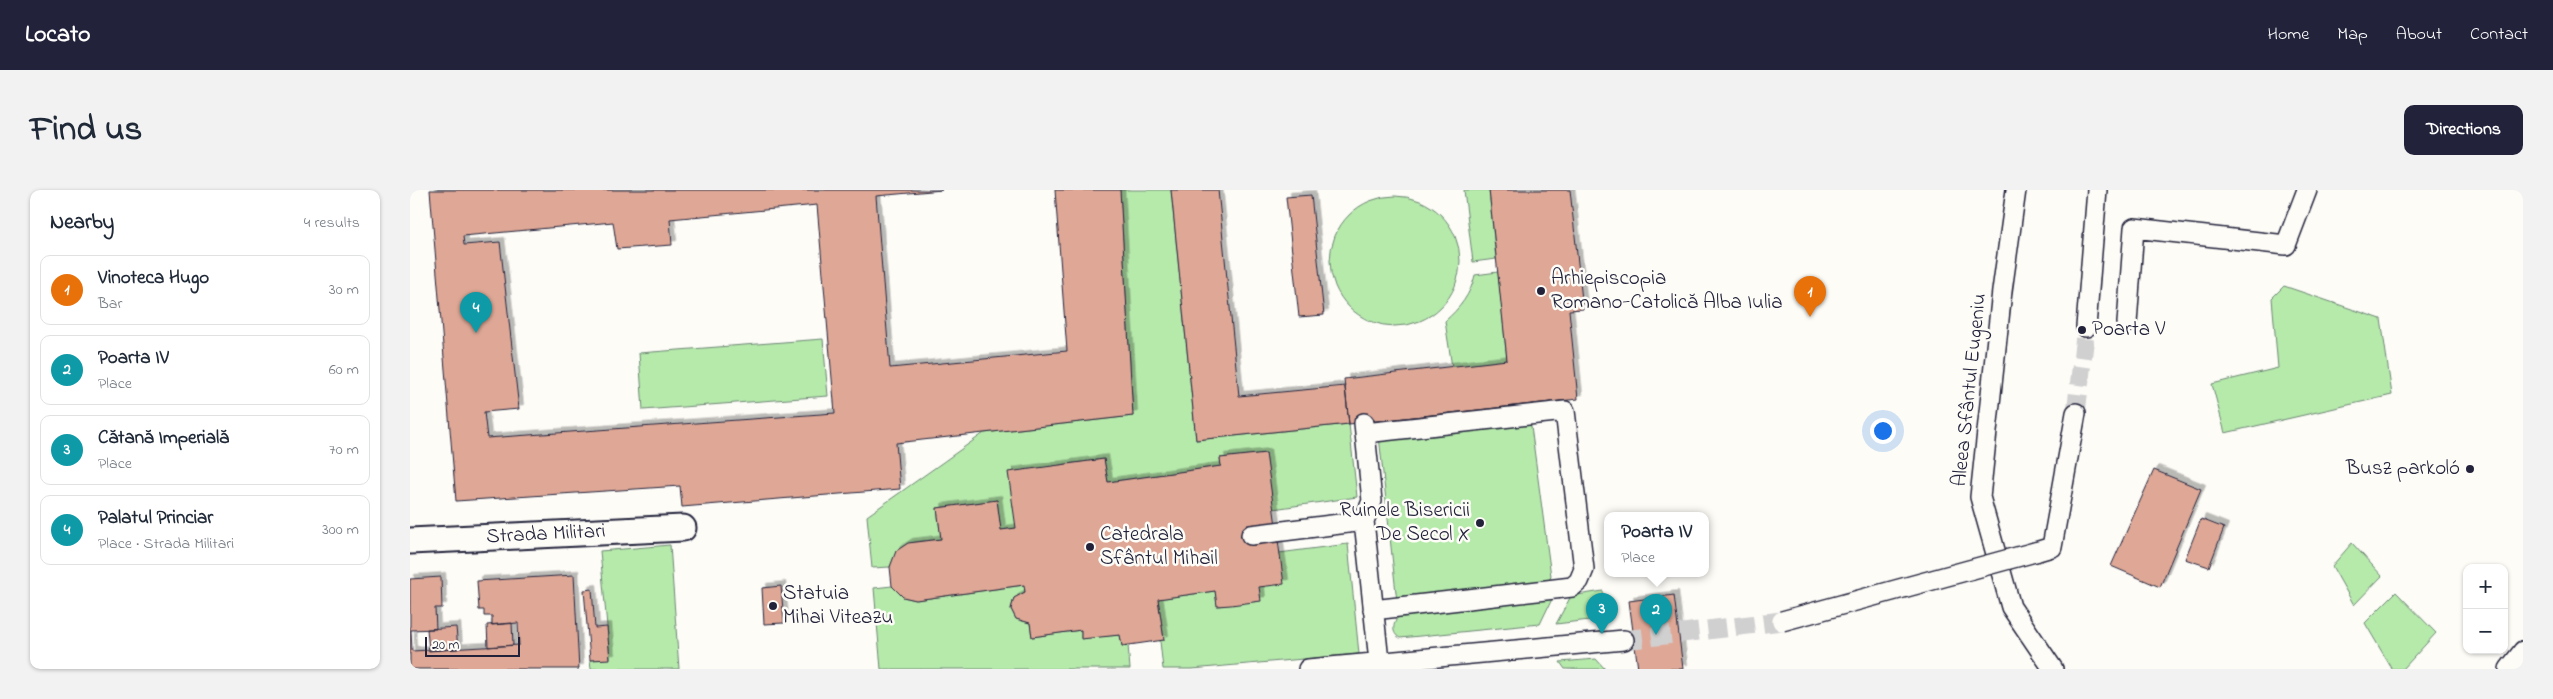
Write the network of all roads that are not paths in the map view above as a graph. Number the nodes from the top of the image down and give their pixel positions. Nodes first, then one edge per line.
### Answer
1 (2016, 190) edge
2 (2097, 190) edge
3 (2307, 190) edge
4 (2127, 323) dead end
5 (2086, 327) tunnel mouth
6 (2076, 413) tunnel mouth
7 (1364, 521) junction
8 (683, 528) dead end
9 (1251, 535) dead end
10 (410, 541) edge
11 (1373, 610) junction
12 (1782, 621) tunnel mouth
13 (1624, 640) tunnel mouth
14 (2523, 651) edge
15 (2523, 657) edge
16 (1379, 661) junction
17 (1308, 669) edge
18 (2053, 669) edge
19 (2509, 669) edge
20 (2522, 669) edge

1 - 18 street, Aleea Sfântul Eugeniu
2 - 5 street
3 - 4 street
6 - 12 street, bridge
7 - 9 street
7 - 11 street
7 - 11 street
8 - 10 street, Strada Militari
11 - 16 street
13 - 16 street
14 - 19 street
15 - 20 street
16 - 17 street

